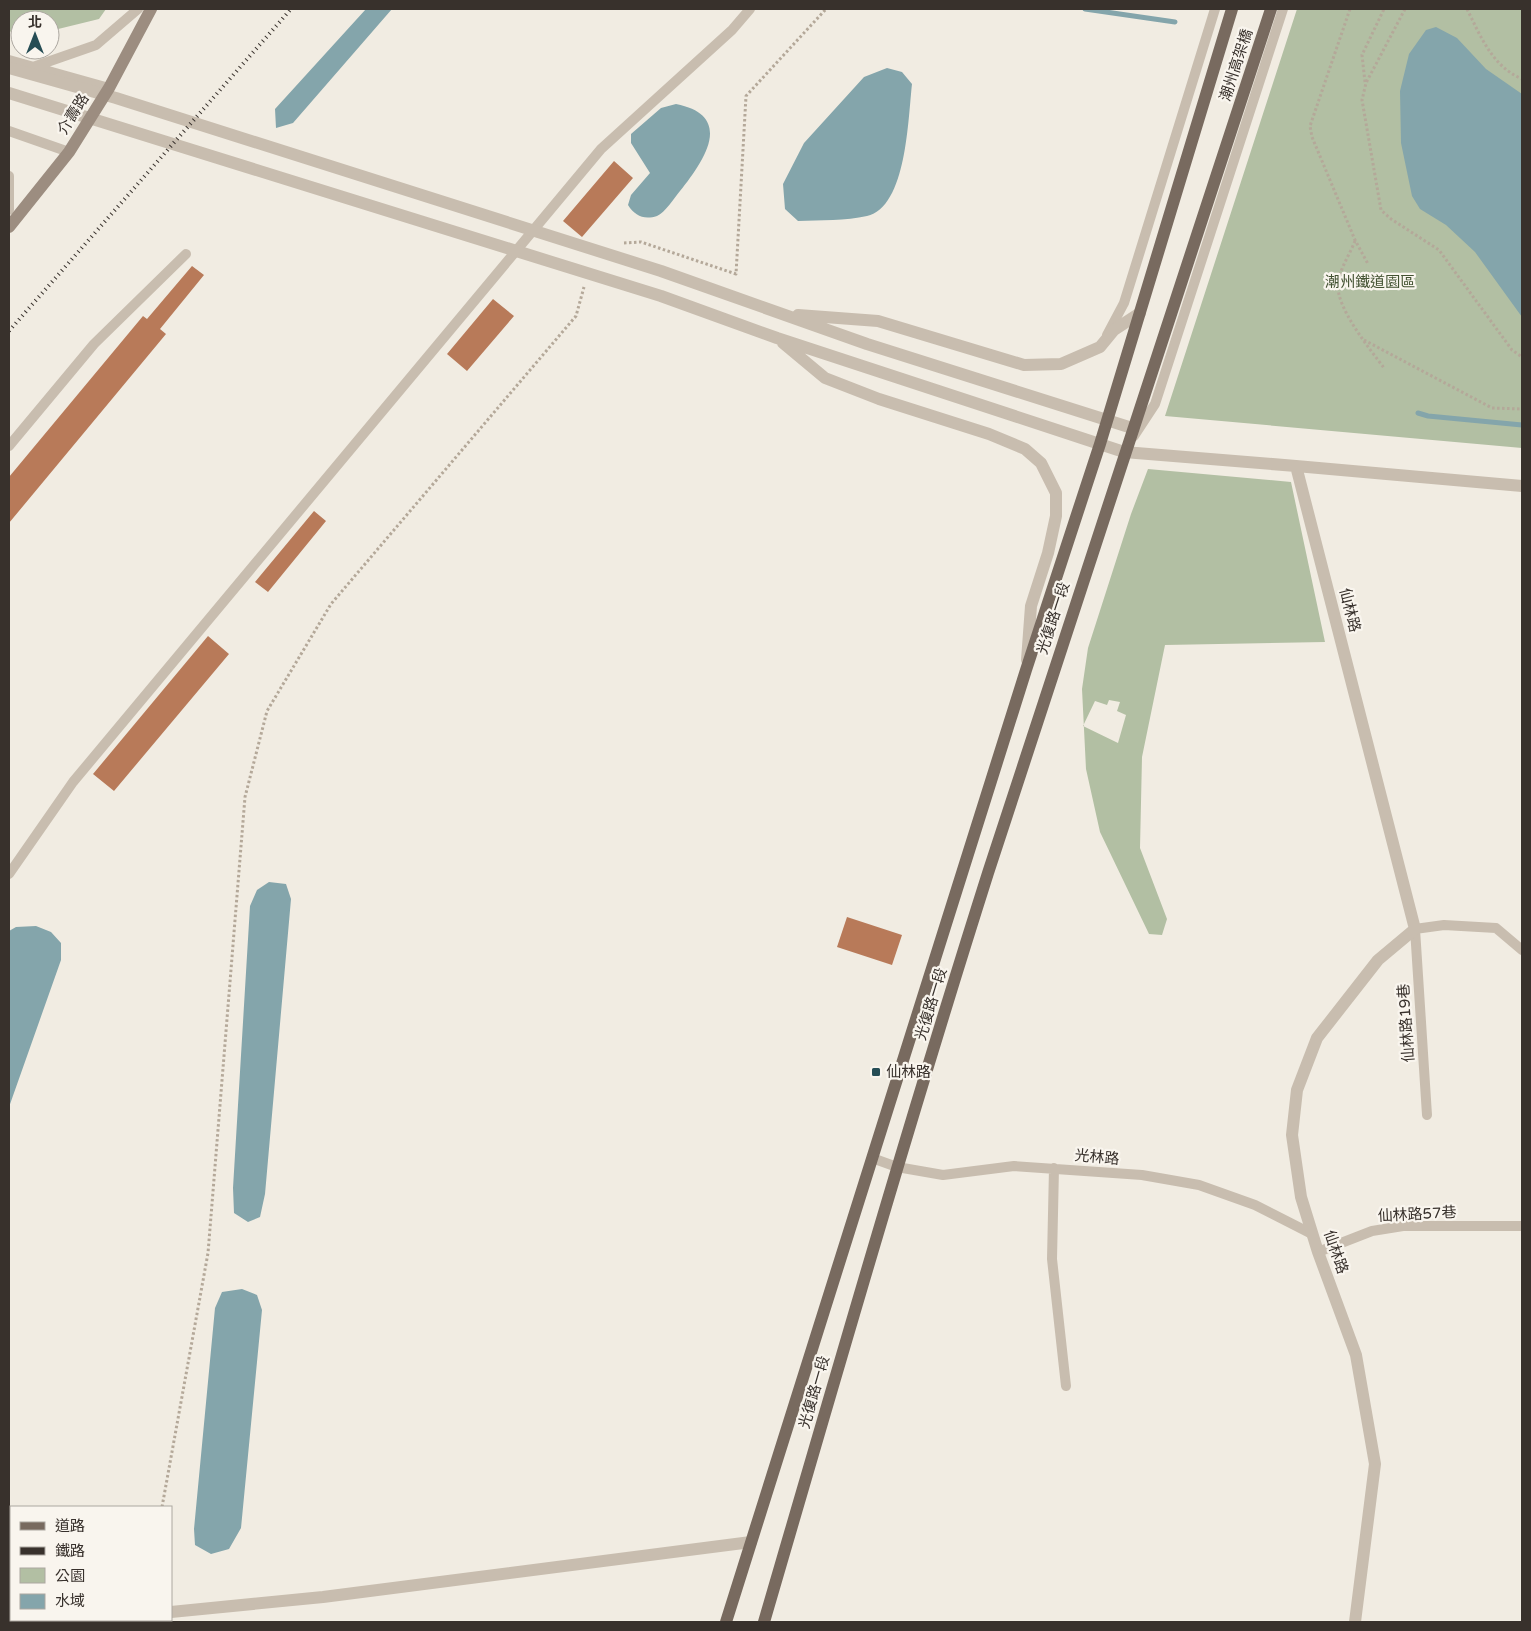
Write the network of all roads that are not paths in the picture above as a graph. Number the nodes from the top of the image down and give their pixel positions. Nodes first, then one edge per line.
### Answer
1 (138, 9) edge
2 (151, 9) edge
3 (750, 9) edge
4 (1215, 9) edge
5 (1232, 9) edge
6 (1271, 9) edge
7 (1283, 9) edge
8 (9, 60) edge
9 (33, 67) junction
10 (9, 68) edge
11 (109, 88) junction
12 (9, 93) edge
13 (9, 131) edge
14 (69, 152) junction
15 (9, 176) edge
16 (9, 210) edge
17 (9, 227) edge
18 (186, 254) dead end
19 (780, 313) junction
20 (1140, 313) junction
21 (778, 338) junction
22 (1100, 346) junction
23 (1107, 420) junction
24 (1132, 428) junction
25 (1100, 444) junction
26 (9, 446) edge
27 (1124, 452) junction
28 (1296, 466) junction
29 (1522, 486) edge
30 (1026, 670) junction
31 (9, 874) edge
32 (1414, 929) junction
33 (1522, 950) edge
34 (1427, 1115) dead end
35 (872, 1158) junction
36 (897, 1167) junction
37 (1054, 1168) junction
38 (1522, 1226) edge
39 (1312, 1234) junction
40 (1318, 1252) junction
41 (1066, 1386) dead end
42 (751, 1542) junction
43 (172, 1612) edge
44 (82, 1621) edge
45 (69, 1622) edge
46 (726, 1622) edge
47 (764, 1622) edge
48 (1355, 1622) edge

1 - 9 lane
2 - 11 main road, 介壽路
3 - 31 lane
4 - 22 lane
5 - 20 main road, 潮州高架橋
6 - 24 main road, 潮州高架橋
7 - 27 lane
8 - 9 lane
9 - 11 lane
10 - 19 street
11 - 14 main road, 介壽路
12 - 21 street
13 - 14 lane
14 - 17 main road, 介壽路
15 - 16 lane
18 - 26 lane
19 - 22 street
19 - 23 street
20 - 22 street
20 - 23 main road, 潮州高架橋
21 - 25 street
21 - 30 street
23 - 24 street
23 - 25 main road, 光復路一段
24 - 27 main road, 光復路一段
25 - 27 street
25 - 30 main road, 光復路一段
27 - 28 street
27 - 36 main road, 光復路一段
28 - 29 street
28 - 32 street, 仙林路
30 - 35 main road, 光復路一段
32 - 33 lane
32 - 34 lane, 仙林路19巷
32 - 39 street, 仙林路
35 - 36 lane, 光林路
35 - 42 main road, 光復路一段
36 - 37 lane, 光林路
36 - 47 main road, 光復路一段
37 - 39 lane, 光林路
37 - 41 lane
38 - 40 lane, 仙林路57巷
39 - 40 street, 仙林路
40 - 48 street, 仙林路
42 - 43 street
42 - 46 main road, 光復路一段
44 - 45 street

